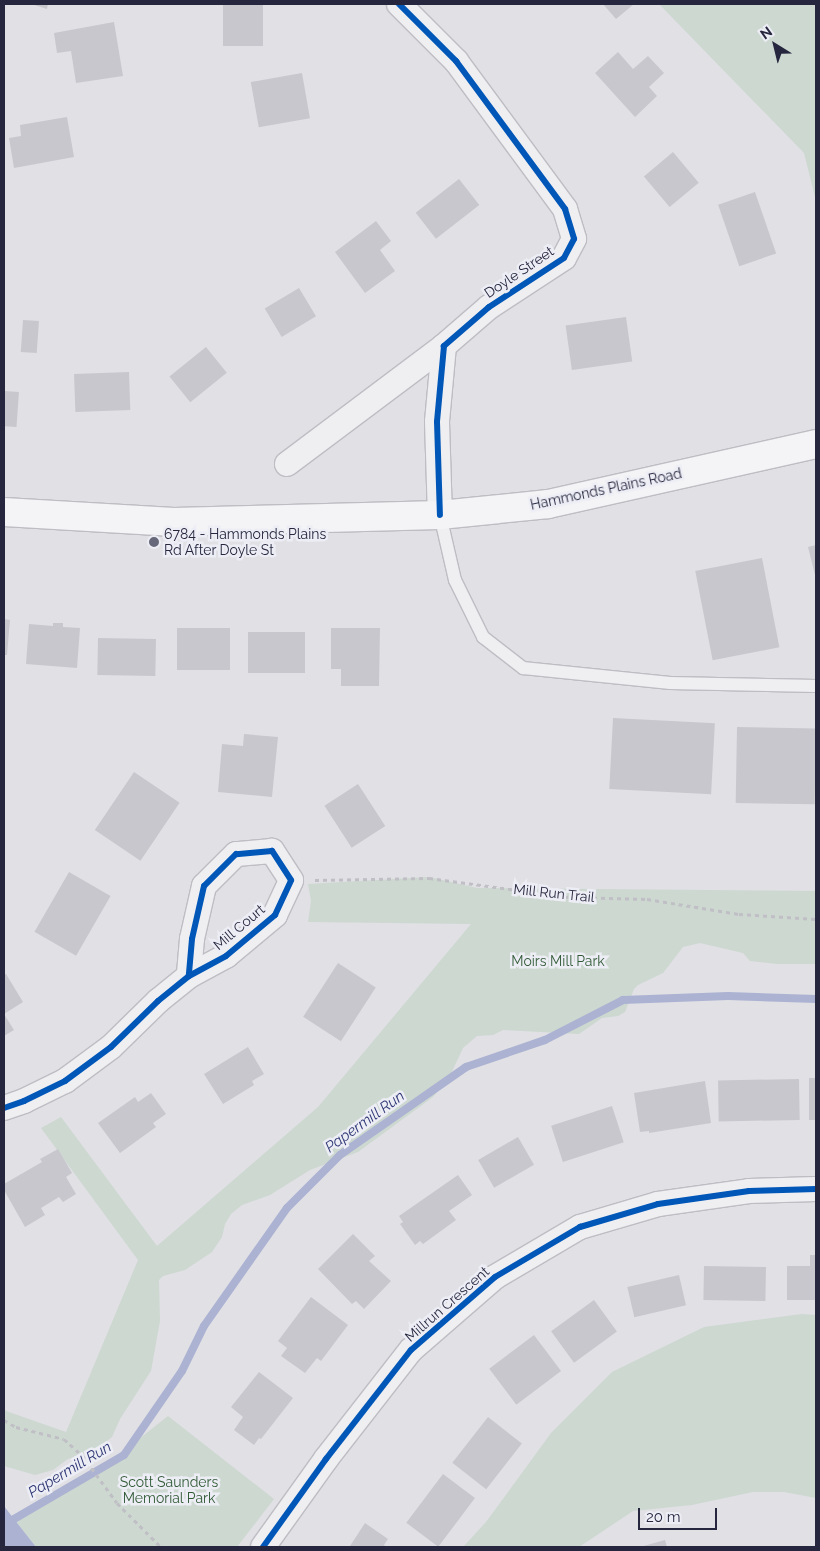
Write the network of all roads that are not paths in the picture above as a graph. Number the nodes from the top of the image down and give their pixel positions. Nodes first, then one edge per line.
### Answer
1 (399, 4) edge
2 (444, 346) junction
3 (816, 444) edge
4 (287, 464) dead end
5 (4, 512) edge
6 (440, 515) junction
7 (816, 686) edge
8 (189, 976) junction
9 (4, 1108) edge
10 (816, 1189) edge
11 (263, 1547) edge

1 - 2 street, Doyle Street
2 - 4 street, Doyle Street
2 - 6 street
3 - 6 main road, Hammonds Plains Road
5 - 6 main road, Hammonds Plains Road
6 - 7 lane
8 - 8 street, Mill Court
8 - 9 street, Mill Court
10 - 11 street, Millrun Crescent

